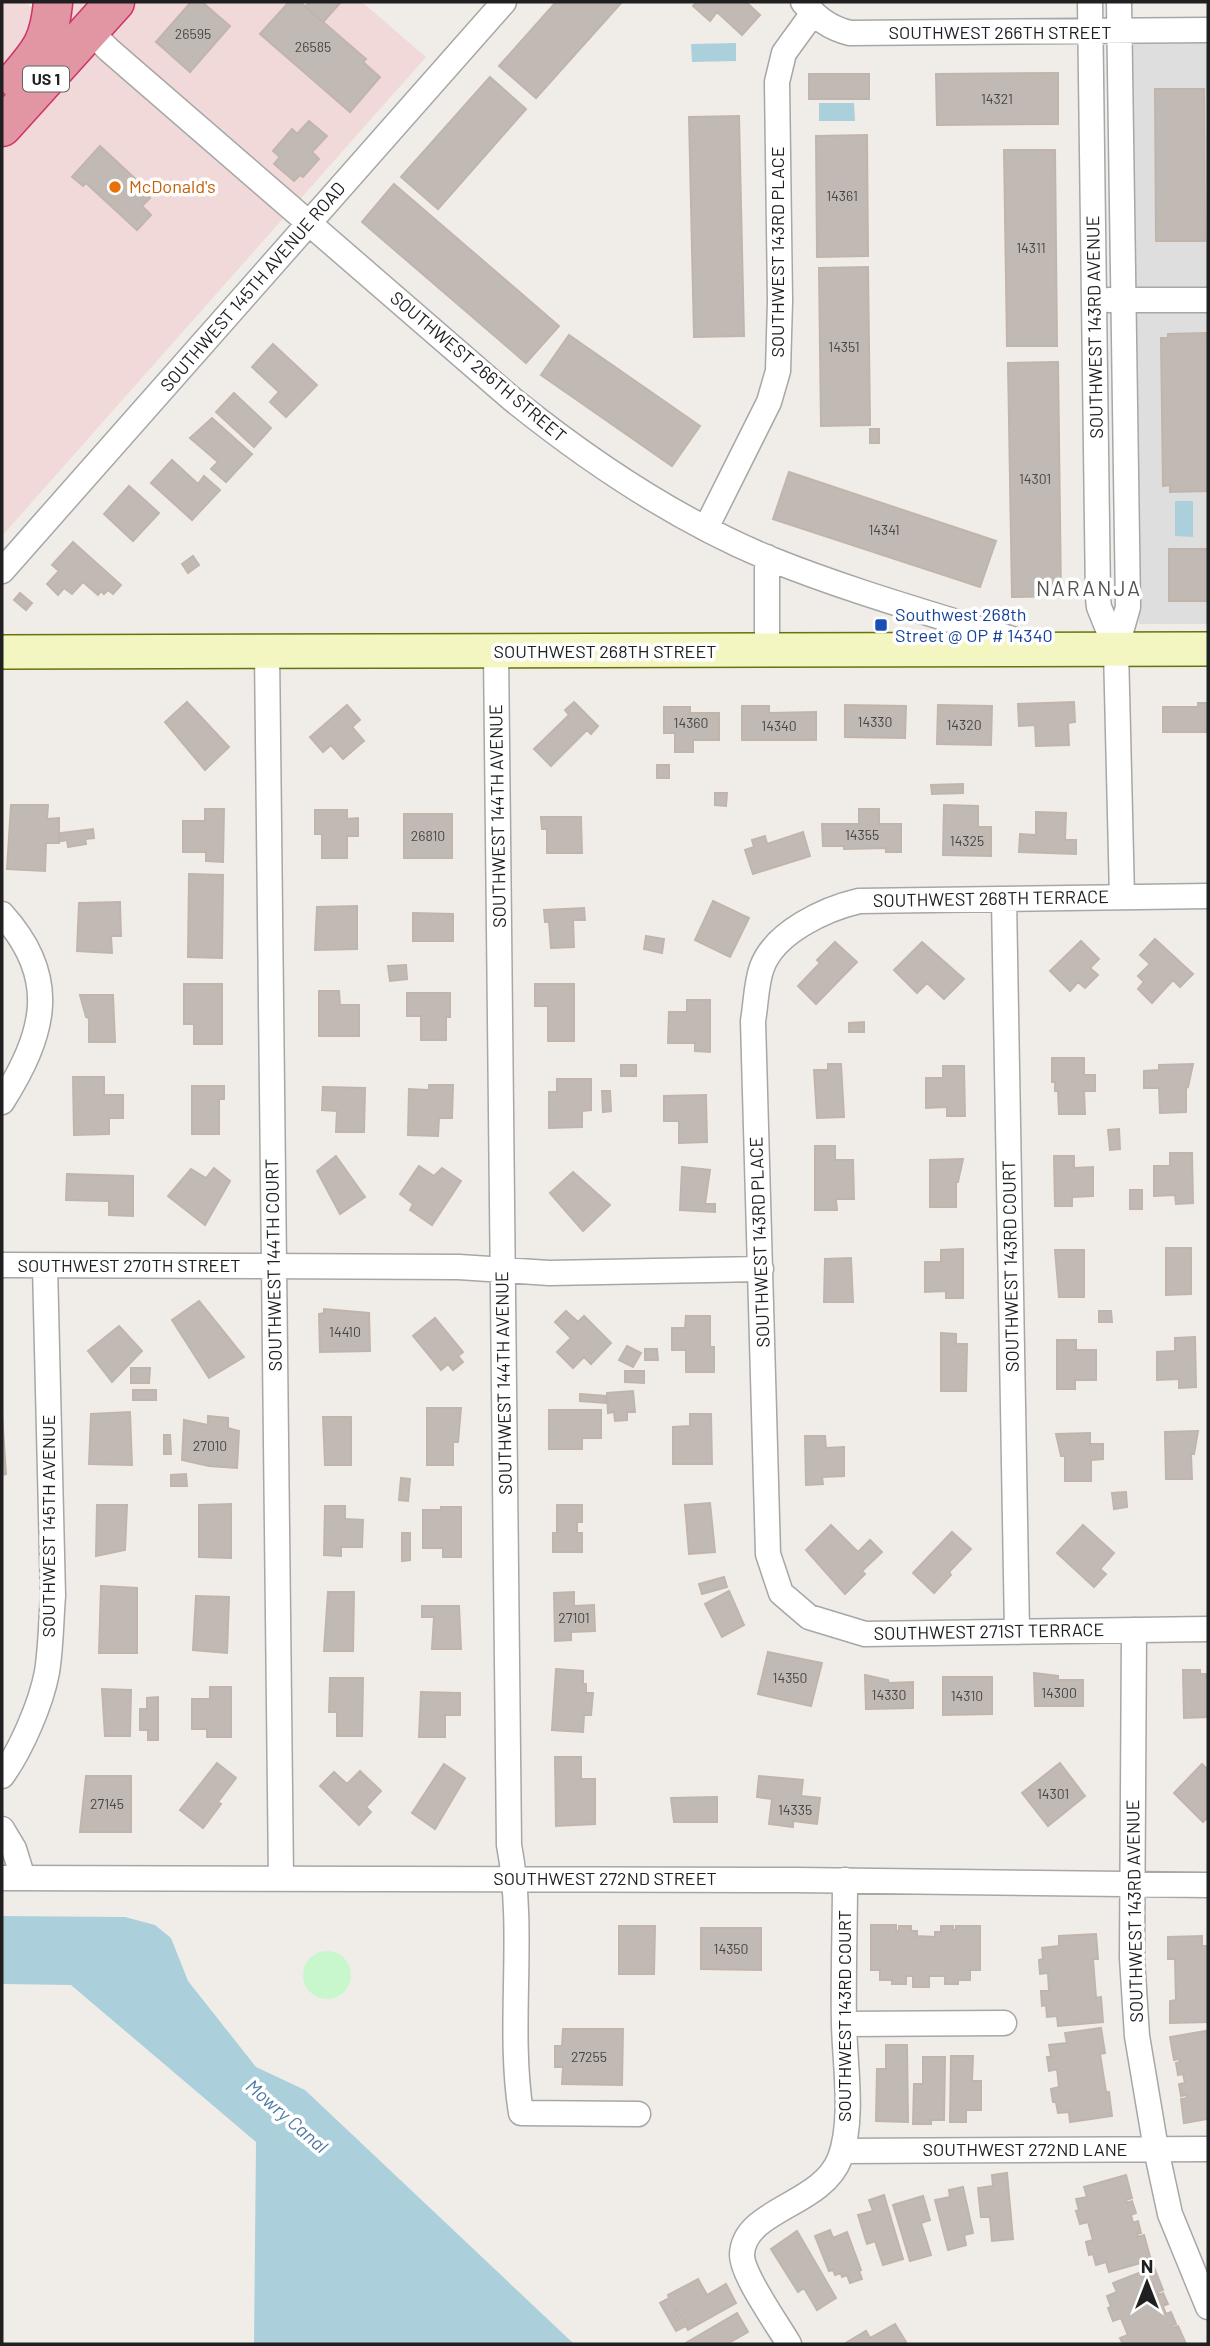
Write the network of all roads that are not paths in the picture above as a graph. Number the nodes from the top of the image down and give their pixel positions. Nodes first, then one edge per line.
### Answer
1 (52, 2) edge
2 (115, 2) edge
3 (504, 2) edge
4 (1090, 2) edge
5 (1119, 2) edge
6 (808, 8) edge
7 (92, 16) edge
8 (1208, 30) edge
9 (1091, 31) junction
10 (1120, 32) junction
11 (2, 61) edge
12 (2, 96) edge
13 (2, 127) edge
14 (309, 223) junction
15 (1095, 299) junction
16 (1123, 300) junction
17 (1208, 300) edge
18 (706, 528) junction
19 (767, 558) junction
20 (2, 571) edge
21 (1044, 649) junction
22 (1116, 649) junction
23 (1208, 649) edge
24 (267, 651) junction
25 (767, 651) junction
26 (2, 652) edge
27 (496, 652) junction
28 (1208, 896) edge
29 (1122, 897) junction
30 (1004, 899) junction
31 (2, 914) edge
32 (782, 937) joint
33 (2, 1102) edge
34 (2, 1265) edge
35 (45, 1266) junction
36 (275, 1266) junction
37 (503, 1269) junction
38 (761, 1269) junction
39 (768, 1554) joint
40 (1208, 1629) edge
41 (1134, 1630) junction
42 (1017, 1632) junction
43 (2, 1776) edge
44 (2, 1829) edge
45 (12, 1878) edge
46 (281, 1879) junction
47 (515, 1879) junction
48 (845, 1880) junction
49 (1132, 1884) junction
50 (1208, 1885) edge
51 (1003, 2023) dead end
52 (844, 2024) junction
53 (638, 2114) dead end
54 (1156, 2149) junction
55 (1208, 2149) edge
56 (843, 2151) junction
57 (1208, 2307) edge
58 (789, 2344) edge

1 - 11 highway, US 1
1 - 12 highway
2 - 7 highway, US 1
3 - 14 street, SOUTHWEST 145TH AVENUE ROAD
4 - 9 street, SOUTHWEST 143RD AVENUE
5 - 10 street, SOUTHWEST 143RD AVENUE
6 - 9 street, SOUTHWEST 266TH STREET
6 - 18 street, SOUTHWEST 143RD PLACE
7 - 13 highway, US 1
7 - 14 street, SOUTHWEST 266TH STREET
8 - 10 street, SOUTHWEST 266TH STREET
9 - 10 street, SOUTHWEST 266TH STREET
9 - 15 street, SOUTHWEST 143RD AVENUE
10 - 16 street, SOUTHWEST 143RD AVENUE
14 - 18 street, SOUTHWEST 266TH STREET
14 - 20 street, SOUTHWEST 145TH AVENUE ROAD
15 - 16 street
15 - 22 street, SOUTHWEST 143RD AVENUE
16 - 17 street
16 - 22 street, SOUTHWEST 143RD AVENUE
18 - 19 street, SOUTHWEST 266TH STREET
19 - 21 street, SOUTHWEST 266TH STREET
19 - 25 street
21 - 22 main road, SOUTHWEST 268TH STREET
21 - 25 main road, SOUTHWEST 268TH STREET
22 - 23 main road, SOUTHWEST 268TH STREET
22 - 29 street, SOUTHWEST 143RD AVENUE
24 - 26 main road, SOUTHWEST 268TH STREET
24 - 27 main road, SOUTHWEST 268TH STREET
24 - 36 street, SOUTHWEST 144TH COURT
25 - 27 main road, SOUTHWEST 268TH STREET
27 - 37 street, SOUTHWEST 144TH AVENUE
28 - 29 street, SOUTHWEST 268TH TERRACE
29 - 30 street, SOUTHWEST 268TH TERRACE
30 - 32 street, SOUTHWEST 268TH TERRACE
30 - 42 street, SOUTHWEST 143RD COURT
31 - 33 street
32 - 38 street, SOUTHWEST 143RD PLACE
34 - 35 street, SOUTHWEST 270TH STREET
35 - 36 street, SOUTHWEST 270TH STREET
35 - 43 street, SOUTHWEST 145TH AVENUE
36 - 37 street, SOUTHWEST 270TH STREET
36 - 46 street, SOUTHWEST 144TH COURT
37 - 38 street, SOUTHWEST 270TH STREET
37 - 47 street, SOUTHWEST 144TH AVENUE
38 - 39 street, SOUTHWEST 143RD PLACE
39 - 42 street, SOUTHWEST 271ST TERRACE
40 - 41 street, SOUTHWEST 271ST TERRACE
41 - 42 street, SOUTHWEST 271ST TERRACE
41 - 49 street, SOUTHWEST 143RD AVENUE
44 - 45 street
45 - 46 street, SOUTHWEST 272ND STREET
46 - 47 street, SOUTHWEST 272ND STREET
47 - 48 street, SOUTHWEST 272ND STREET
47 - 53 street, SOUTHWEST 144TH AVENUE
48 - 49 street, SOUTHWEST 272ND STREET
48 - 52 street, SOUTHWEST 143RD COURT
49 - 50 street, SOUTHWEST 272ND STREET
49 - 54 street, SOUTHWEST 143RD AVENUE
51 - 52 street
52 - 56 street, SOUTHWEST 143RD COURT
54 - 55 street, SOUTHWEST 272ND LANE
54 - 56 street, SOUTHWEST 272ND LANE
54 - 57 street, SOUTHWEST 143RD AVENUE
56 - 58 street, SOUTHWEST 143RD COURT

